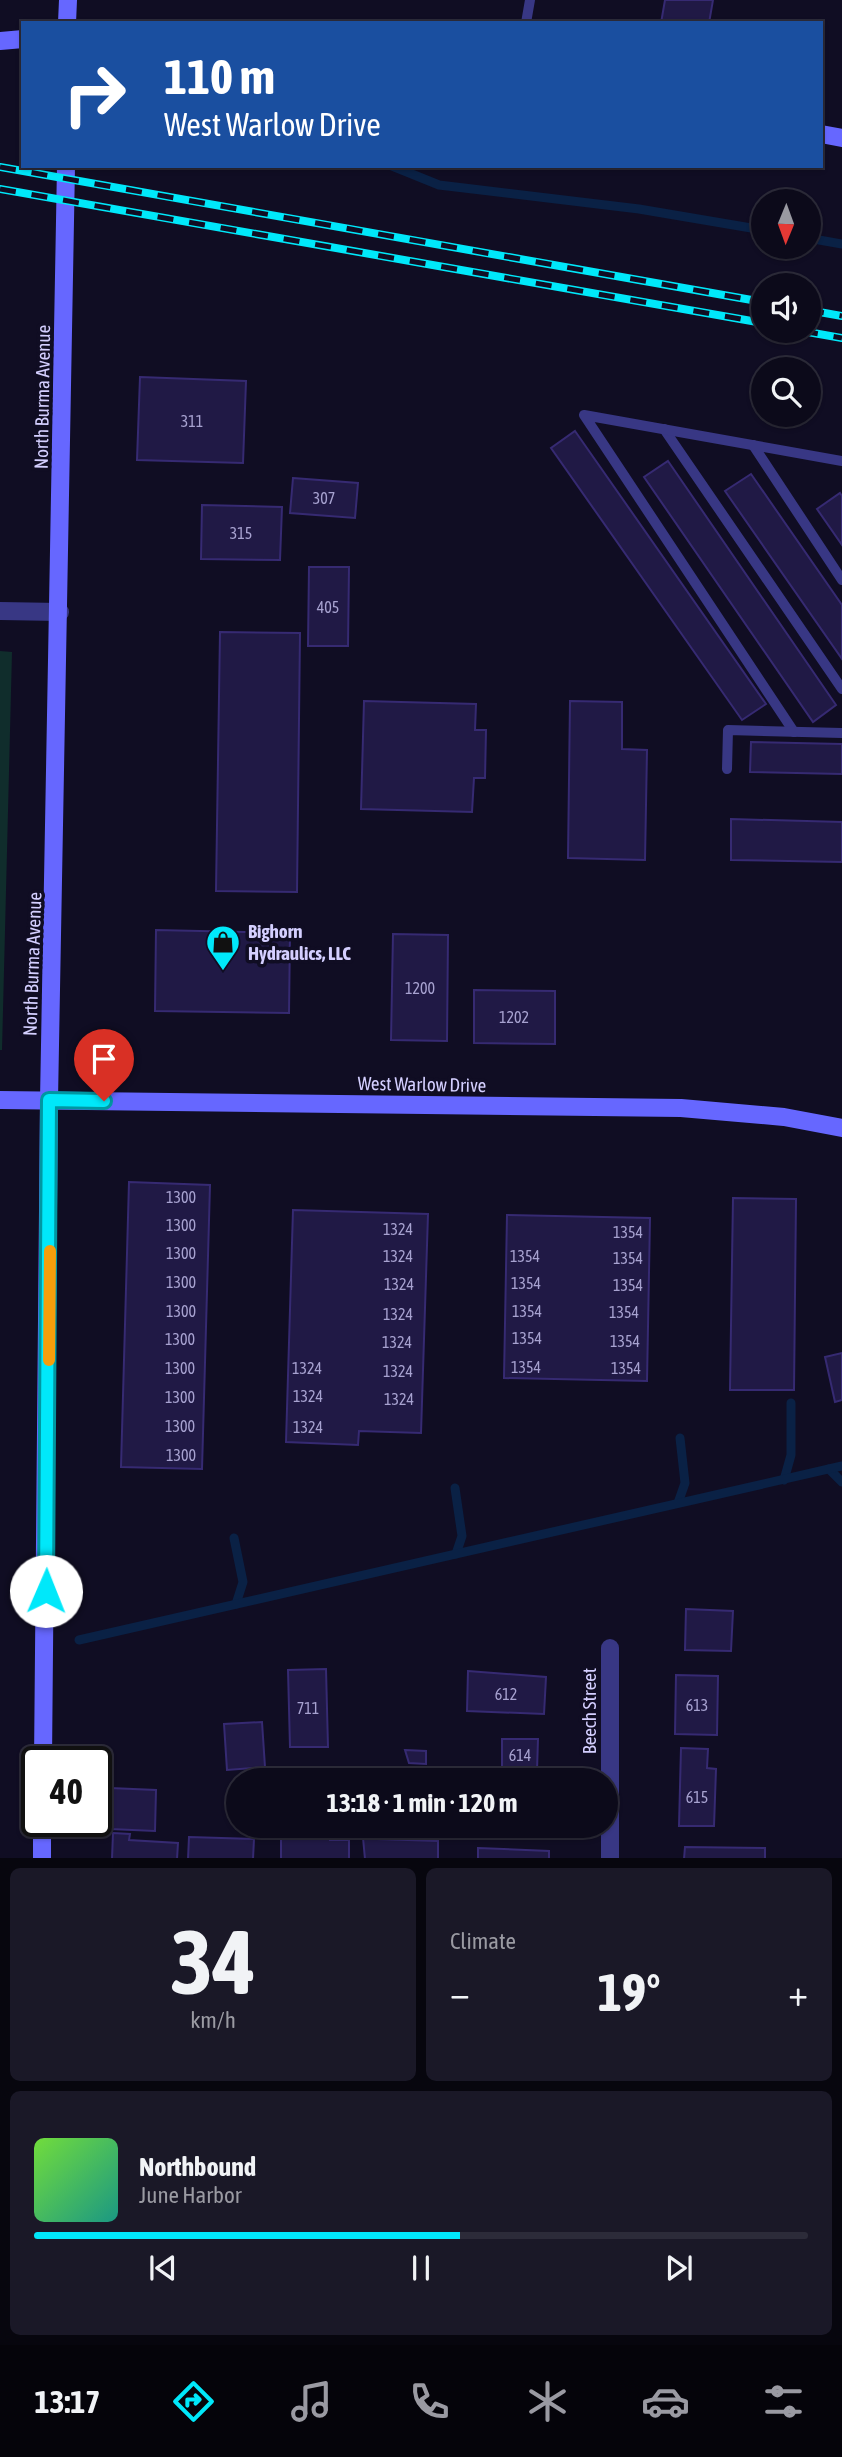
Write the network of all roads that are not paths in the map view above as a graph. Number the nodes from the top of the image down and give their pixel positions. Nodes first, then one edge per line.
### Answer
1 (68, 0) edge
2 (530, 0) edge
3 (67, 21) edge
4 (526, 21) edge
5 (21, 39) edge
6 (0, 41) edge
7 (823, 134) edge
8 (842, 138) edge
9 (66, 168) edge
10 (664, 429) junction
11 (753, 445) junction
12 (842, 461) edge
13 (842, 580) edge
14 (0, 611) edge
15 (60, 612) junction
16 (842, 689) edge
17 (794, 732) junction
18 (842, 733) edge
19 (727, 769) dead end
20 (0, 1100) edge
21 (49, 1100) junction
22 (842, 1128) edge
23 (610, 1648) dead end
24 (43, 1746) edge
25 (42, 1837) edge
26 (42, 1858) edge
27 (610, 1858) edge

1 - 3 street
2 - 4 lane
5 - 6 street
7 - 8 street
9 - 15 street, North Burma Avenue
10 - 11 lane
10 - 16 lane
10 - 17 lane
11 - 12 lane
11 - 13 lane
14 - 15 street
15 - 21 street, North Burma Avenue
17 - 18 lane
17 - 19 lane
20 - 21 street, West Warlow Drive
21 - 22 street, West Warlow Drive
21 - 24 street, North Burma Avenue
23 - 27 street, Beech Street
25 - 26 street

